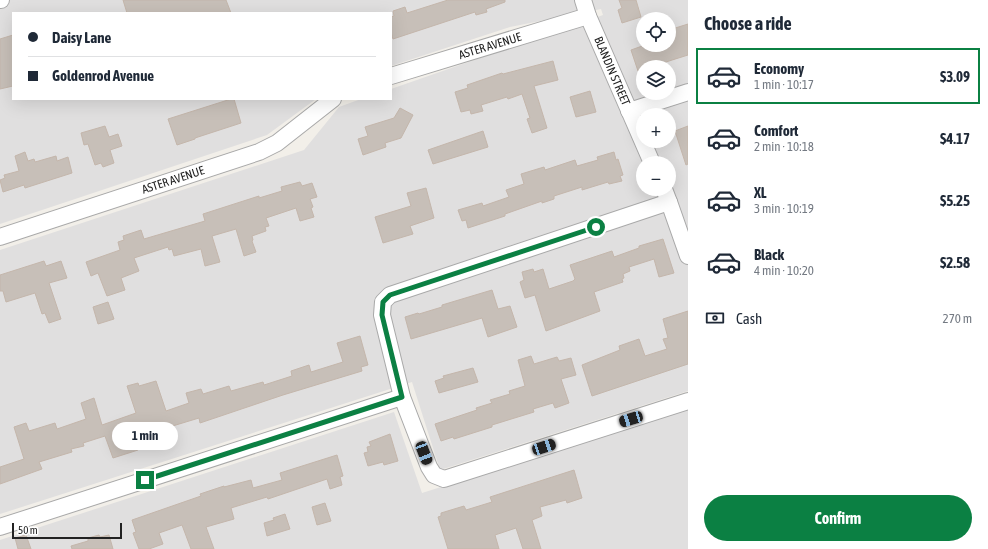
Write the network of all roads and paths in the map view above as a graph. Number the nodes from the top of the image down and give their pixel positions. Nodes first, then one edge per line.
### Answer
1 (583, 0) edge
2 (588, 16) junction
3 (392, 76) edge
4 (688, 92) edge
5 (332, 100) edge
6 (629, 111) junction
7 (649, 156) edge
8 (666, 196) edge
9 (0, 237) edge
10 (688, 256) edge
11 (402, 397) junction
12 (688, 401) edge
13 (0, 527) edge

1 - 2 street, BLANDIN STREET
2 - 3 street, ASTER AVENUE
2 - 6 street, BLANDIN STREET
4 - 6 street
5 - 9 street, ASTER AVENUE
6 - 7 street, BLANDIN STREET
8 - 10 street
8 - 11 street
11 - 12 street
11 - 13 street

